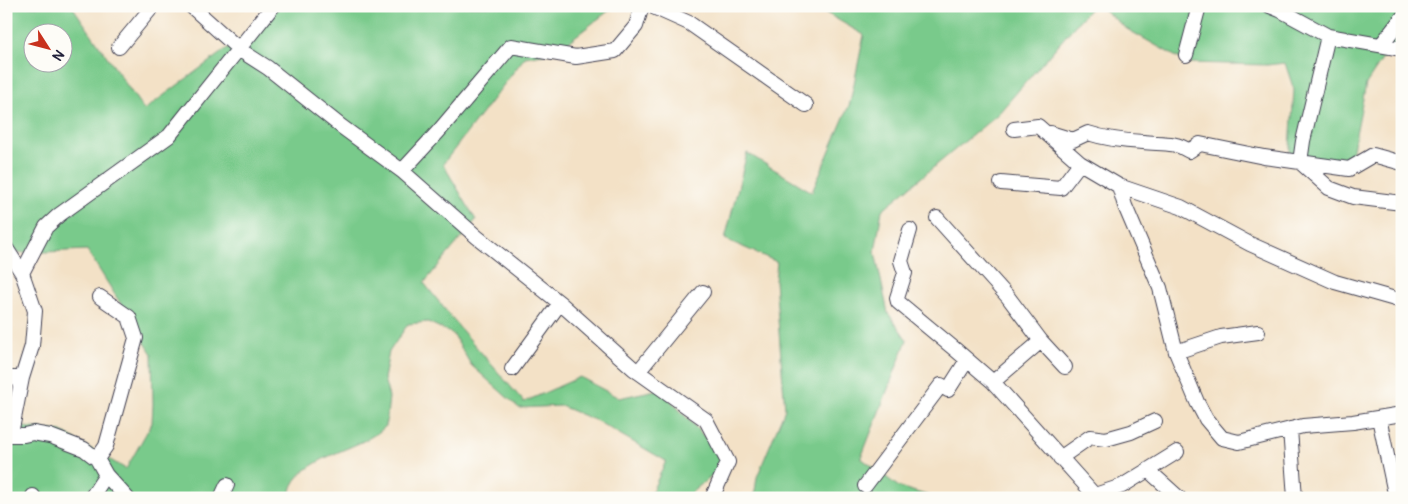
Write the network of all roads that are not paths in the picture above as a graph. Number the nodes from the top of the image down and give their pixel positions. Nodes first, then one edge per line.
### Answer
1 (153, 6) edge
2 (191, 6) edge
3 (274, 6) edge
4 (642, 6) edge
5 (651, 6) edge
6 (1199, 6) edge
7 (1278, 7) edge
8 (1402, 18) edge
9 (1328, 36) junction
10 (1381, 45) junction
11 (120, 47) dead end
12 (1402, 49) edge
13 (240, 50) junction
14 (1186, 56) dead end
15 (806, 105) dead end
16 (1014, 130) dead end
17 (1046, 132) junction
18 (1300, 162) junction
19 (1080, 163) junction
20 (1402, 163) edge
21 (402, 171) junction
22 (1001, 183) dead end
23 (1119, 186) junction
24 (1402, 203) edge
25 (937, 218) dead end
26 (910, 230) dead end
27 (6, 248) edge
28 (22, 273) junction
29 (703, 292) dead end
30 (100, 297) dead end
31 (1402, 301) edge
32 (560, 303) junction
33 (1258, 332) dead end
34 (1040, 341) junction
35 (1176, 352) junction
36 (967, 360) junction
37 (1065, 366) dead end
38 (512, 368) dead end
39 (638, 372) junction
40 (6, 378) edge
41 (22, 378) junction
42 (993, 382) junction
43 (1402, 414) edge
44 (1379, 418) junction
45 (1155, 421) dead end
46 (1290, 430) junction
47 (8, 435) edge
48 (1177, 452) dead end
49 (97, 458) junction
50 (1060, 458) junction
51 (1148, 470) junction
52 (106, 476) junction
53 (865, 486) dead end
54 (1096, 497) edge
55 (91, 498) edge
56 (127, 498) edge
57 (712, 498) edge
58 (1179, 498) edge
59 (1295, 498) edge
60 (1396, 498) edge

1 - 11 street
2 - 13 street
3 - 13 street
4 - 21 street
5 - 15 street
6 - 14 street
7 - 9 street
8 - 10 street
9 - 10 street
9 - 18 street
10 - 12 street
13 - 21 street
13 - 28 street
16 - 17 street
17 - 18 street
17 - 19 street
18 - 20 street
18 - 24 street
19 - 22 street
19 - 23 street
21 - 32 street
23 - 31 street
23 - 35 street
25 - 34 street
26 - 36 street
27 - 28 street
28 - 41 street
29 - 39 street
30 - 49 street
32 - 38 street
32 - 39 street
33 - 35 street
34 - 37 street
34 - 42 street
35 - 46 street
36 - 42 street
36 - 53 street
39 - 57 street
40 - 41 street
41 - 47 street
42 - 50 street
43 - 44 street
44 - 46 street
44 - 60 street
45 - 50 street
46 - 59 street
47 - 49 street
48 - 51 street
49 - 52 street
50 - 54 street
51 - 54 street
51 - 58 street
52 - 55 street
52 - 56 street

